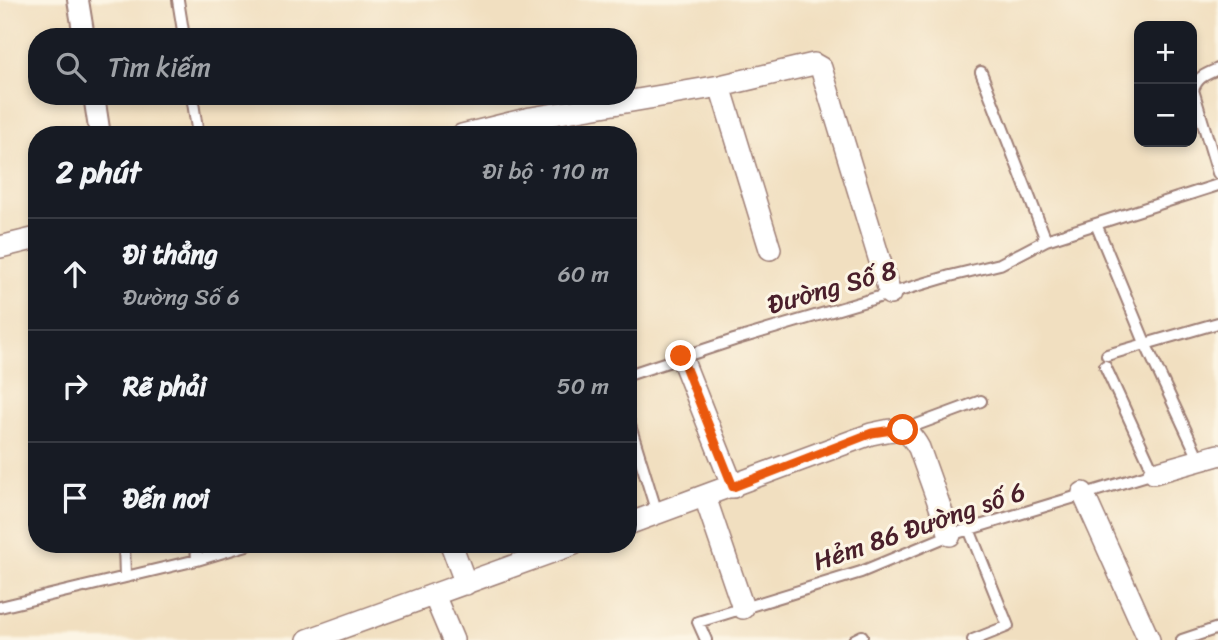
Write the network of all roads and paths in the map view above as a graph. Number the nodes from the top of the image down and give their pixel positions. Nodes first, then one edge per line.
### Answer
1 (73, 0) edge
2 (83, 0) edge
3 (178, 0) edge
4 (78, 28) edge
5 (88, 28) edge
6 (183, 28) edge
7 (1218, 69) edge
8 (981, 72) dead end
9 (720, 86) junction
10 (637, 104) edge
11 (90, 105) edge
12 (100, 105) edge
13 (193, 105) edge
14 (632, 105) edge
15 (94, 126) edge
16 (104, 126) edge
17 (197, 126) edge
18 (534, 126) edge
19 (1218, 173) edge
20 (1218, 185) edge
21 (1096, 224) junction
22 (28, 240) edge
23 (1046, 240) junction
24 (0, 247) edge
25 (770, 249) dead end
26 (890, 294) junction
27 (1218, 323) edge
28 (1146, 345) junction
29 (681, 356) junction
30 (637, 372) edge
31 (981, 401) dead end
32 (903, 430) junction
33 (637, 448) edge
34 (1209, 458) edge
35 (1154, 473) junction
36 (733, 487) junction
37 (1083, 494) junction
38 (705, 497) junction
39 (657, 513) junction
40 (637, 521) edge
41 (960, 532) junction
42 (124, 553) edge
43 (197, 553) edge
44 (220, 553) edge
45 (454, 553) edge
46 (550, 553) edge
47 (197, 560) junction
48 (125, 577) junction
49 (466, 584) junction
50 (434, 595) junction
51 (0, 607) edge
52 (743, 608) junction
53 (1218, 628) edge
54 (308, 640) edge
55 (453, 640) edge
56 (706, 640) edge
57 (973, 640) edge
58 (1149, 640) edge
59 (1182, 640) edge

1 - 4 lane
2 - 5 lane
3 - 6 lane
7 - 19 lane
8 - 23 lane
9 - 10 street
9 - 25 street
9 - 26 street
11 - 15 lane
12 - 16 lane
13 - 17 lane
14 - 18 street
20 - 21 lane, Đường Số 8
21 - 23 lane, Đường Số 8
21 - 28 lane
22 - 24 street
23 - 26 lane, Đường Số 8
26 - 29 lane, Đường Số 8
27 - 28 lane
28 - 34 lane
28 - 35 lane
29 - 30 lane, Đường Số 8
29 - 36 street
31 - 32 lane
32 - 36 street
32 - 41 street
33 - 39 lane
34 - 35 street
35 - 37 lane, Hẻm 86 Đường số 6
36 - 38 street
37 - 41 lane, Hẻm 86 Đường số 6
37 - 58 street
38 - 39 street
38 - 52 street
39 - 40 street
41 - 52 lane, Hẻm 86 Đường số 6
41 - 57 lane
42 - 48 lane
43 - 47 lane
44 - 47 lane
45 - 49 street
46 - 49 street
47 - 48 lane
48 - 51 lane
49 - 50 street
50 - 54 street
50 - 55 street
52 - 56 lane, Hẻm 86 Đường số 6
53 - 59 lane

